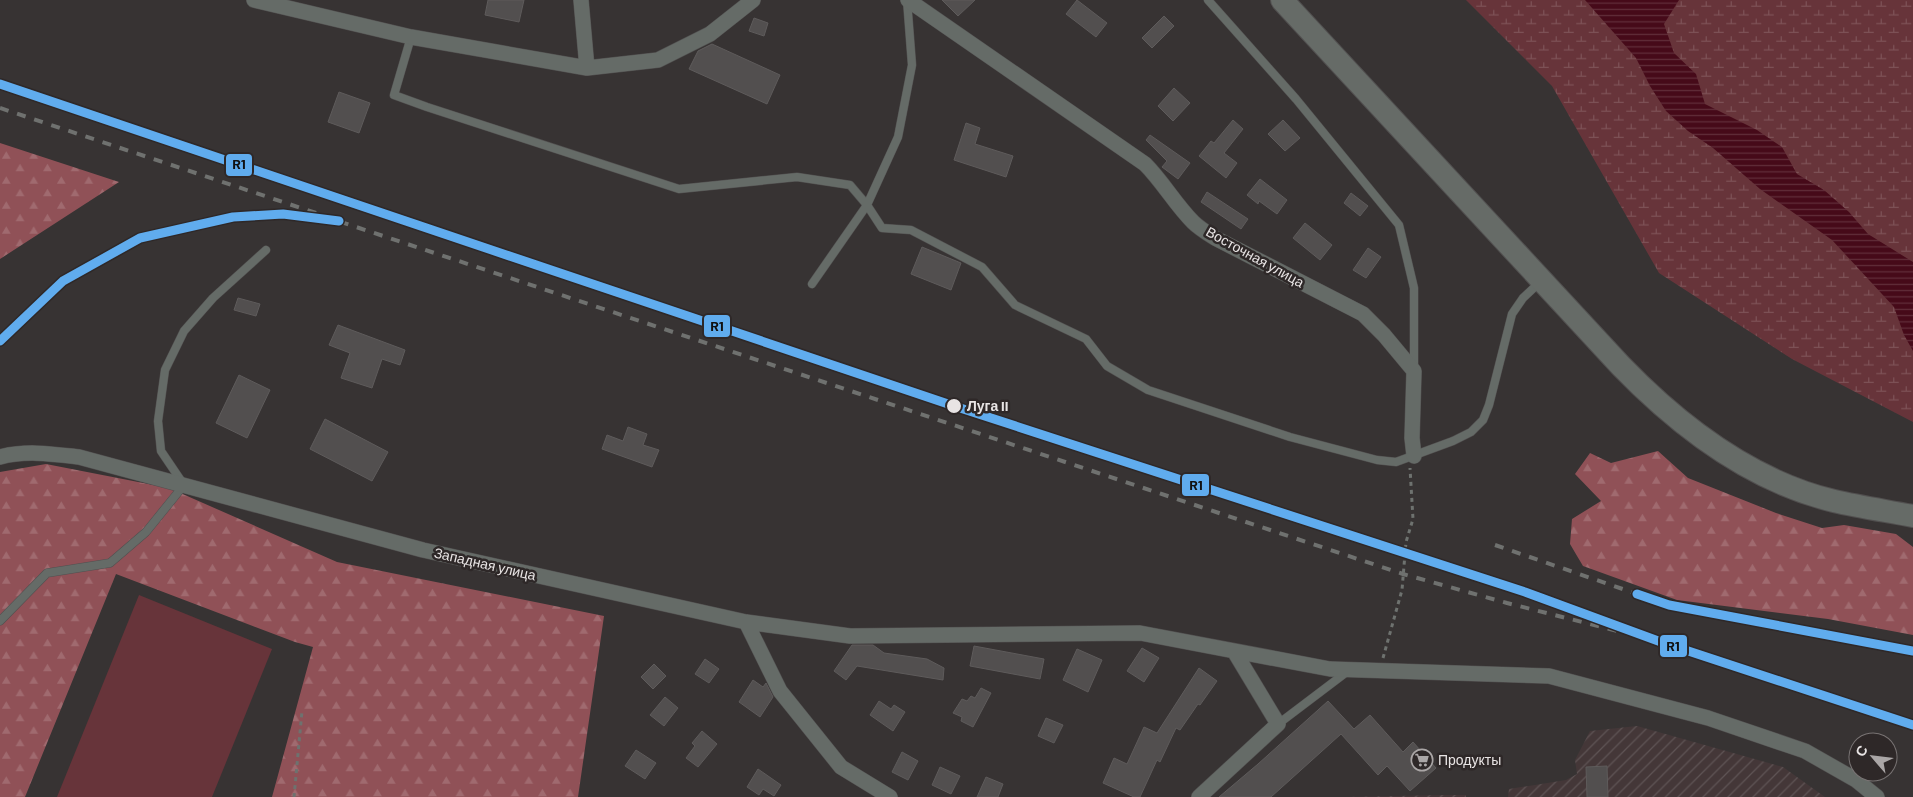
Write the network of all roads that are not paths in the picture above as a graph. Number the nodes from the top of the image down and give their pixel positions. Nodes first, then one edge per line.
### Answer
1 (254, 0) edge
2 (581, 0) edge
3 (753, 0) edge
4 (908, 0) edge
5 (1208, 0) edge
6 (1282, 0) edge
7 (411, 37) junction
8 (587, 68) junction
9 (867, 205) junction
10 (266, 250) dead end
11 (1542, 280) junction
12 (812, 284) dead end
13 (1414, 371) junction
14 (1414, 456) junction
15 (0, 457) edge
16 (184, 485) junction
17 (1913, 516) edge
18 (0, 620) edge
19 (746, 622) junction
20 (1234, 651) junction
21 (1350, 670) junction
22 (1278, 724) junction
23 (890, 797) edge
24 (1200, 797) edge
25 (1877, 797) edge

1 - 7 street
2 - 8 street
3 - 8 street
4 - 9 lane
4 - 13 street, Восточная улица
5 - 13 lane
6 - 11 main road
7 - 8 street
7 - 9 lane
9 - 12 lane
9 - 14 lane
10 - 16 lane
11 - 14 lane
11 - 17 main road
13 - 14 street
15 - 16 street, Западная улица
16 - 18 lane
16 - 19 street, Западная улица
19 - 20 street, Западная улица
19 - 23 street
20 - 21 street, Западная улица
20 - 22 street
21 - 22 lane
21 - 25 street, Западная улица
22 - 24 street

